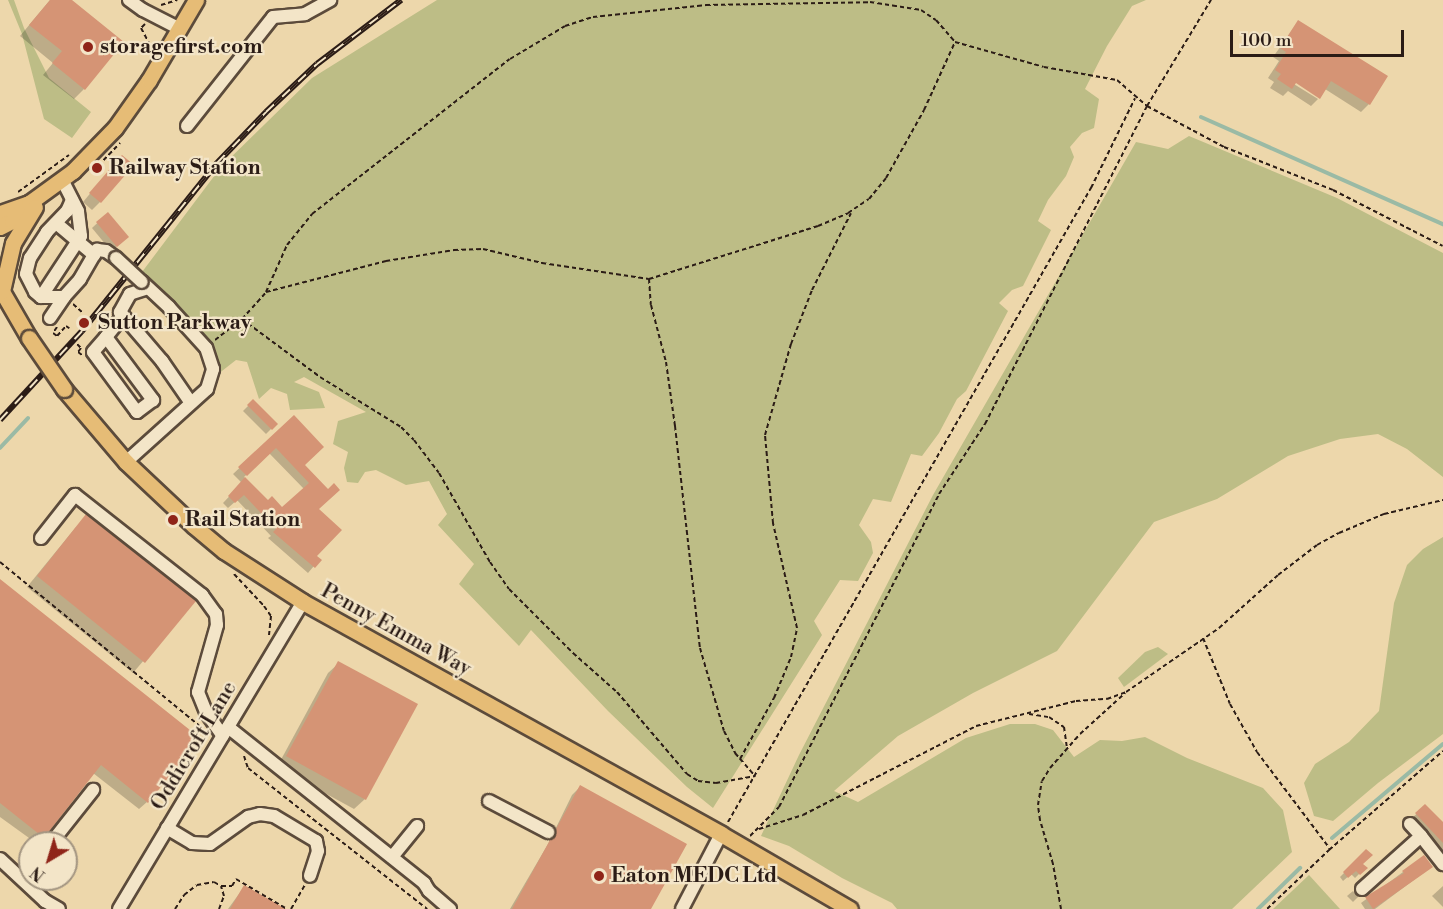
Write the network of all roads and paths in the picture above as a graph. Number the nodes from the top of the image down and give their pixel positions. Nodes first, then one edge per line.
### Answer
1 (129, 0) edge
2 (177, 0) edge
3 (196, 0) edge
4 (330, 0) edge
5 (1211, 0) edge
6 (151, 14) junction
7 (180, 29) junction
8 (955, 42) junction
9 (149, 58) dead end
10 (1135, 98) junction
11 (1148, 106) junction
12 (188, 126) dead end
13 (75, 150) dead end
14 (62, 180) junction
15 (17, 192) dead end
16 (45, 192) junction
17 (72, 200) junction
18 (29, 203) junction
19 (852, 210) junction
20 (0, 213) edge
21 (56, 223) junction
22 (0, 227) edge
23 (78, 243) junction
24 (1443, 246) edge
25 (94, 255) junction
26 (649, 279) junction
27 (145, 285) junction
28 (1, 287) edge
29 (266, 292) junction
30 (40, 297) junction
31 (68, 301) junction
32 (82, 312) dead end
33 (123, 316) junction
34 (50, 318) joint
35 (242, 319) junction
36 (69, 328) dead end
37 (106, 337) junction
38 (77, 344) dead end
39 (206, 348) junction
40 (82, 355) dead end
41 (191, 404) junction
42 (126, 462) junction
43 (1443, 500) edge
44 (41, 538) dead end
45 (231, 571) dead end
46 (303, 602) junction
47 (1203, 638) junction
48 (266, 644) dead end
49 (1126, 692) junction
50 (1026, 714) junction
51 (225, 731) junction
52 (1067, 748) junction
53 (1443, 751) edge
54 (740, 759) junction
55 (755, 776) junction
56 (93, 790) dead end
57 (489, 801) dead end
58 (1410, 824) dead end
59 (417, 826) dead end
60 (167, 828) junction
61 (757, 830) junction
62 (61, 831) edge
63 (548, 832) dead end
64 (721, 834) junction
65 (1421, 836) junction
66 (740, 845) junction
67 (1330, 849) junction
68 (392, 857) junction
69 (0, 859) edge
70 (1443, 864) edge
71 (18, 869) edge
72 (310, 876) joint
73 (221, 886) junction
74 (265, 888) dead end
75 (1362, 889) dead end
76 (36, 891) edge
77 (262, 895) junction
78 (43, 905) edge
79 (844, 907) edge
80 (59, 909) edge
81 (119, 909) edge
82 (175, 909) edge
83 (219, 909) edge
84 (287, 909) edge
85 (291, 909) edge
86 (450, 909) edge
87 (682, 909) edge
88 (1061, 909) edge
89 (1267, 909) edge

1 - 6 street
2 - 6 path
3 - 7 main road
4 - 12 street
5 - 11 path
6 - 7 street
6 - 9 path
7 - 14 main road
8 - 10 path
8 - 19 path
8 - 29 path
10 - 11 path
10 - 55 path
11 - 24 path
11 - 61 path
13 - 15 path
14 - 16 main road
14 - 17 street
16 - 18 main road
16 - 28 main road
17 - 21 street
17 - 23 street
18 - 20 main road
18 - 22 main road
19 - 26 path
19 - 54 path
21 - 23 street
21 - 30 street
23 - 25 street
23 - 30 street
25 - 27 street, bridge
25 - 31 street
26 - 29 path
26 - 54 path
27 - 33 street
27 - 39 street
28 - 42 main road, Penny Emma Way, bridge
29 - 35 path
30 - 31 street
31 - 32 path
31 - 34 street
33 - 37 street
33 - 41 street
34 - 36 path
35 - 39 path
35 - 55 path
37 - 37 street
38 - 40 path
39 - 41 street
41 - 42 street
42 - 46 main road, Penny Emma Way
43 - 47 path
44 - 51 street
45 - 48 path
46 - 51 street, Oddicroft Lane
46 - 64 main road, Penny Emma Way
47 - 49 path
47 - 67 path
49 - 50 path
49 - 52 path
50 - 52 path
50 - 61 path
51 - 60 street, Oddicroft Lane
51 - 68 street
52 - 88 path
53 - 67 path
54 - 55 path
55 - 64 path
56 - 62 street
57 - 63 street
58 - 65 street
59 - 68 street
60 - 72 street
60 - 81 street, Oddicroft Lane
61 - 66 path
64 - 66 main road, Penny Emma Way
64 - 87 street
65 - 70 street
65 - 75 street
66 - 79 main road, Penny Emma Way
67 - 89 path
68 - 86 street
69 - 71 street
72 - 85 path
73 - 77 path
73 - 82 path
73 - 83 path
74 - 77 path
76 - 78 street
77 - 84 path
78 - 80 street

